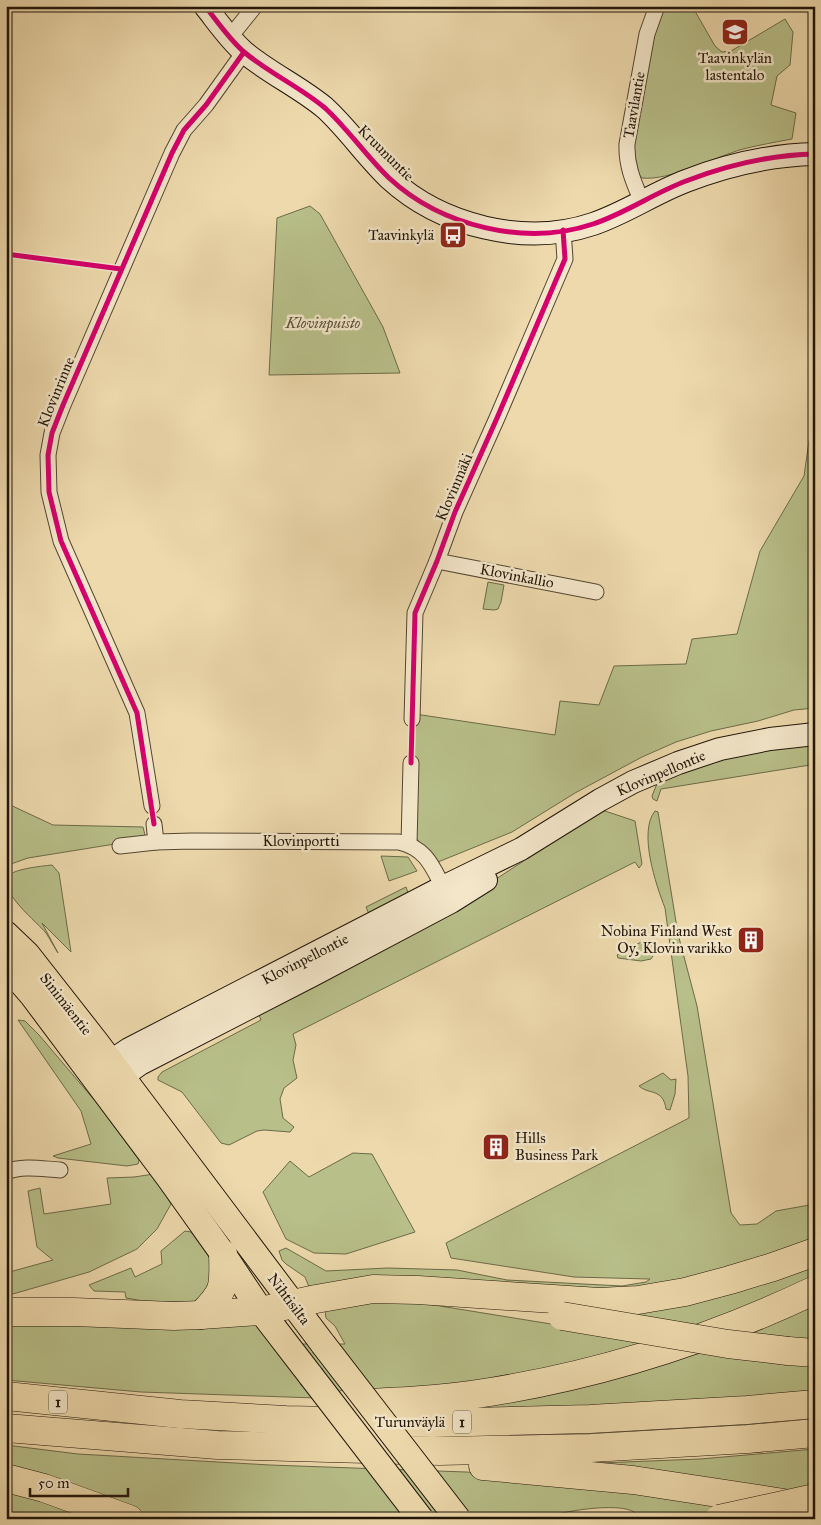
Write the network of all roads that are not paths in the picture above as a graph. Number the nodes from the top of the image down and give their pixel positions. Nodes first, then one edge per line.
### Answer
1 (205, 6) edge
2 (255, 6) edge
3 (656, 6) edge
4 (237, 44) junction
5 (815, 154) edge
6 (642, 202) junction
7 (563, 230) junction
8 (437, 560) junction
9 (596, 592) dead end
10 (412, 719) dead end
11 (815, 734) edge
12 (411, 763) dead end
13 (152, 806) dead end
14 (154, 824) dead end
15 (156, 842) junction
16 (409, 844) junction
17 (120, 846) dead end
18 (447, 895) junction
19 (6, 934) edge
20 (6, 965) edge
21 (107, 1076) junction
22 (60, 1170) dead end
23 (6, 1172) edge
24 (815, 1252) edge
25 (223, 1254) junction
26 (815, 1290) edge
27 (454, 1294) junction
28 (292, 1304) junction
29 (261, 1311) junction
30 (6, 1312) edge
31 (201, 1315) junction
32 (802, 1352) edge
33 (6, 1396) edge
34 (815, 1404) edge
35 (110, 1406) junction
36 (6, 1428) edge
37 (815, 1433) edge
38 (217, 1445) junction
39 (6, 1478) edge
40 (815, 1498) edge
41 (815, 1508) edge
42 (129, 1519) edge
43 (421, 1519) edge
44 (458, 1519) edge
45 (719, 1519) edge

1 - 4 main road, Kruununtie
2 - 4 street, Klovinrinne
3 - 6 street, Taavilantie
4 - 7 main road, Kruununtie
4 - 13 street, Klovinrinne
5 - 6 main road, Kruununtie
6 - 7 main road, Kruununtie
7 - 8 street, Klovinmäki
8 - 9 street, Klovinkallio
8 - 10 street, Klovinmäki
11 - 18 main road, Klovinpellontie
12 - 16 street
14 - 15 street
15 - 16 street, Klovinportti
15 - 17 street, Klovinportti
16 - 18 street
18 - 21 main road, Klovinpellontie
19 - 21 main road, Sinimäentie
20 - 21 main road, Sinimäentie
21 - 25 main road, Nihtisilta
21 - 28 main road, Nihtisilta
22 - 23 street
24 - 27 highway
25 - 29 main road, Nihtisilta
25 - 31 highway
26 - 35 highway
27 - 28 highway
27 - 32 highway, bridge
28 - 29 highway
28 - 44 main road, Nihtisilta, bridge
29 - 31 highway
29 - 43 main road, Nihtisilta, bridge
30 - 31 highway
33 - 35 highway, Turunväylä / 1
34 - 35 highway, Turunväylä / 1
36 - 38 highway, Turunväylä / 1
37 - 38 highway, Turunväylä / 1
38 - 41 highway
39 - 42 highway
40 - 45 highway, bridge

